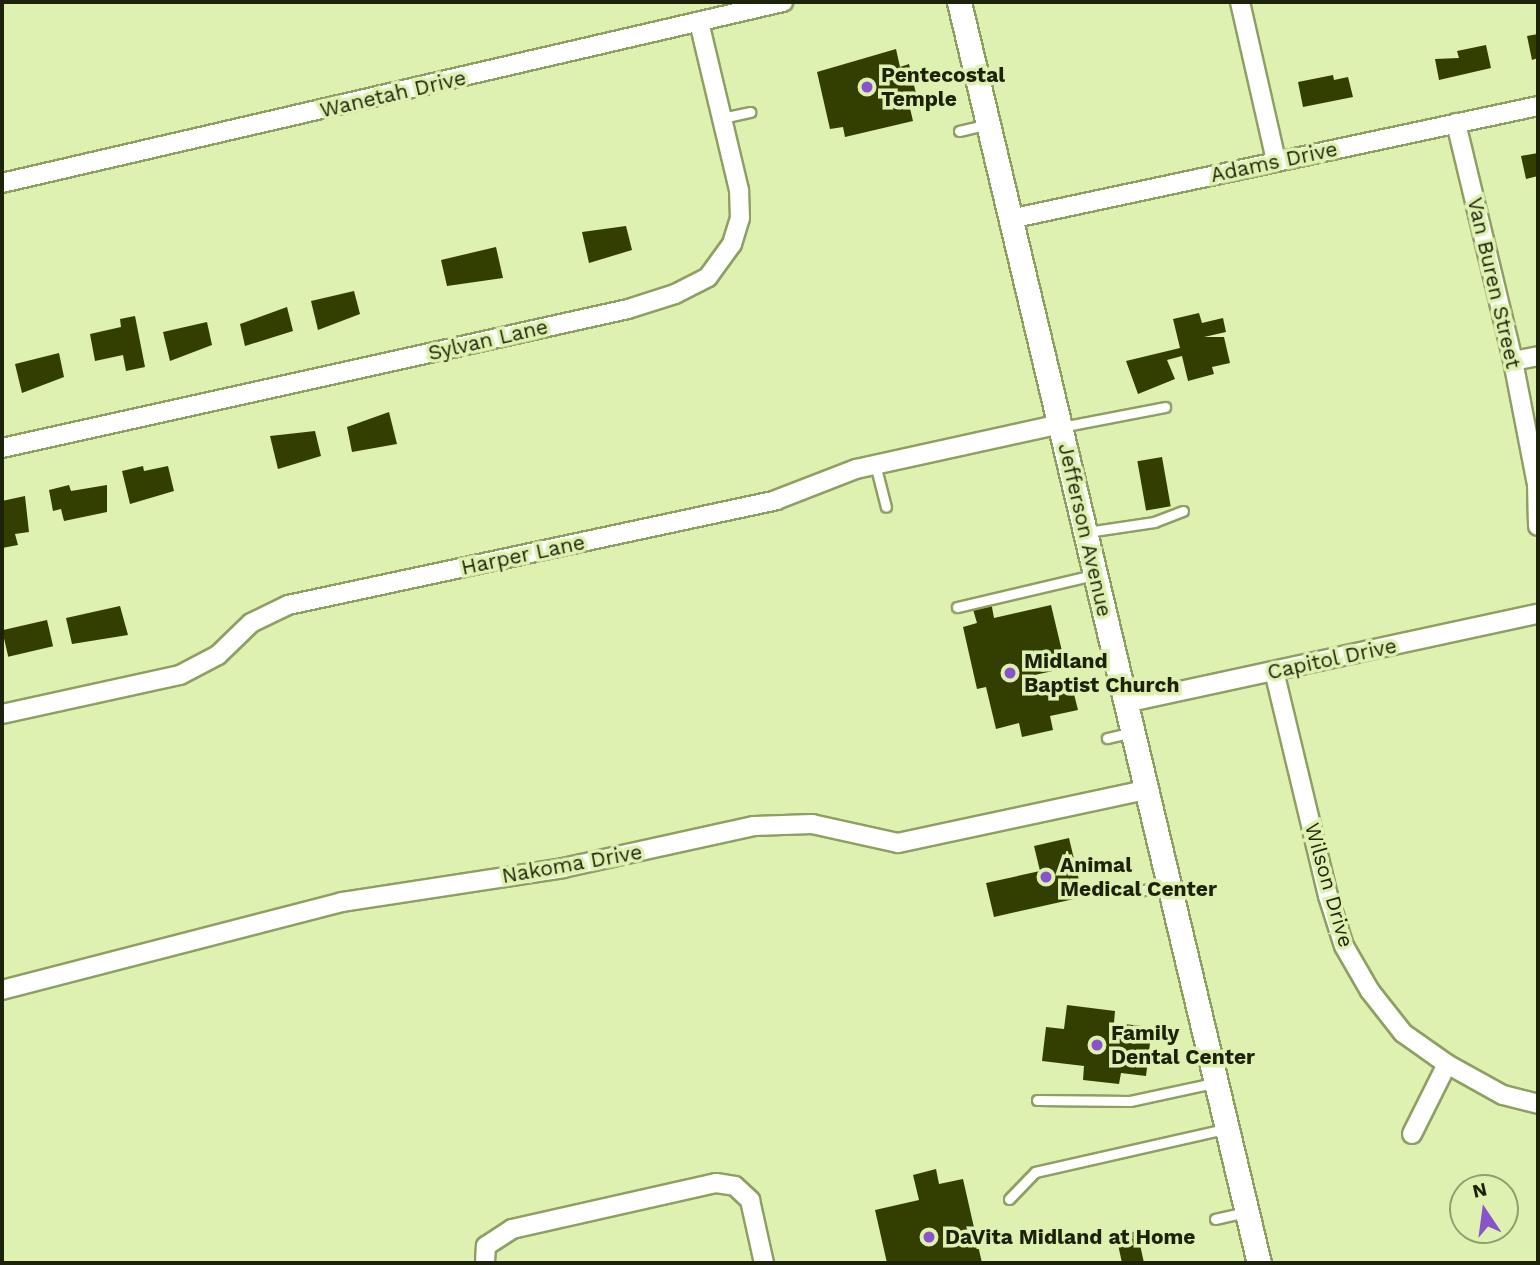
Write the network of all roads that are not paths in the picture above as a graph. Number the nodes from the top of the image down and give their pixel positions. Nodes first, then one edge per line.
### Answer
1 (783, 2) edge
2 (959, 2) edge
3 (1240, 2) edge
4 (699, 22) junction
5 (1538, 106) edge
6 (750, 111) dead end
7 (722, 118) junction
8 (1456, 123) junction
9 (988, 124) junction
10 (959, 131) dead end
11 (1276, 161) junction
12 (2, 183) edge
13 (1010, 219) junction
14 (1538, 356) edge
15 (1513, 361) junction
16 (1166, 407) dead end
17 (1060, 425) junction
18 (2, 448) edge
19 (876, 464) junction
20 (886, 507) dead end
21 (1183, 511) dead end
22 (1538, 526) edge
23 (1085, 532) junction
24 (1095, 574) junction
25 (960, 604) dead end
26 (1538, 614) edge
27 (1274, 671) junction
28 (1125, 703) junction
29 (2, 714) edge
30 (1132, 732) junction
31 (1107, 738) dead end
32 (1145, 790) junction
33 (1169, 884) junction
34 (1135, 892) dead end
35 (2, 990) edge
36 (1447, 1064) junction
37 (1216, 1082) junction
38 (1037, 1100) dead end
39 (1538, 1104) edge
40 (1227, 1129) junction
41 (1412, 1134) dead end
42 (1009, 1199) dead end
43 (1247, 1212) junction
44 (1215, 1219) dead end
45 (485, 1263) edge
46 (764, 1263) edge
47 (1259, 1263) edge

1 - 4 street, Wanetah Drive
2 - 9 street, Jefferson Avenue
3 - 11 street
4 - 7 street, Sylvan Lane
4 - 12 street, Wanetah Drive
5 - 8 street, Adams Drive
6 - 7 lane
7 - 18 street, Sylvan Lane
8 - 11 street, Adams Drive
8 - 15 street, Van Buren Street
9 - 10 lane
9 - 13 street, Jefferson Avenue
11 - 13 street, Adams Drive
13 - 17 street, Jefferson Avenue
14 - 15 street
15 - 22 street, Van Buren Street
16 - 17 lane
17 - 19 street, Harper Lane
17 - 23 street, Jefferson Avenue
19 - 20 lane
19 - 29 street, Harper Lane
21 - 23 lane
23 - 24 street, Jefferson Avenue
24 - 25 lane
24 - 28 street, Jefferson Avenue
26 - 27 street, Capitol Drive
27 - 28 street, Capitol Drive
27 - 36 street, Wilson Drive
28 - 30 street, Jefferson Avenue
30 - 31 lane
30 - 32 street, Jefferson Avenue
32 - 33 street, Jefferson Avenue
32 - 35 street, Nakoma Drive
33 - 34 lane
33 - 37 street, Jefferson Avenue
36 - 39 street, Wilson Drive
36 - 41 street
37 - 38 lane
37 - 40 street, Jefferson Avenue
40 - 42 lane
40 - 43 street, Jefferson Avenue
43 - 44 lane
43 - 47 street, Jefferson Avenue
45 - 46 street

